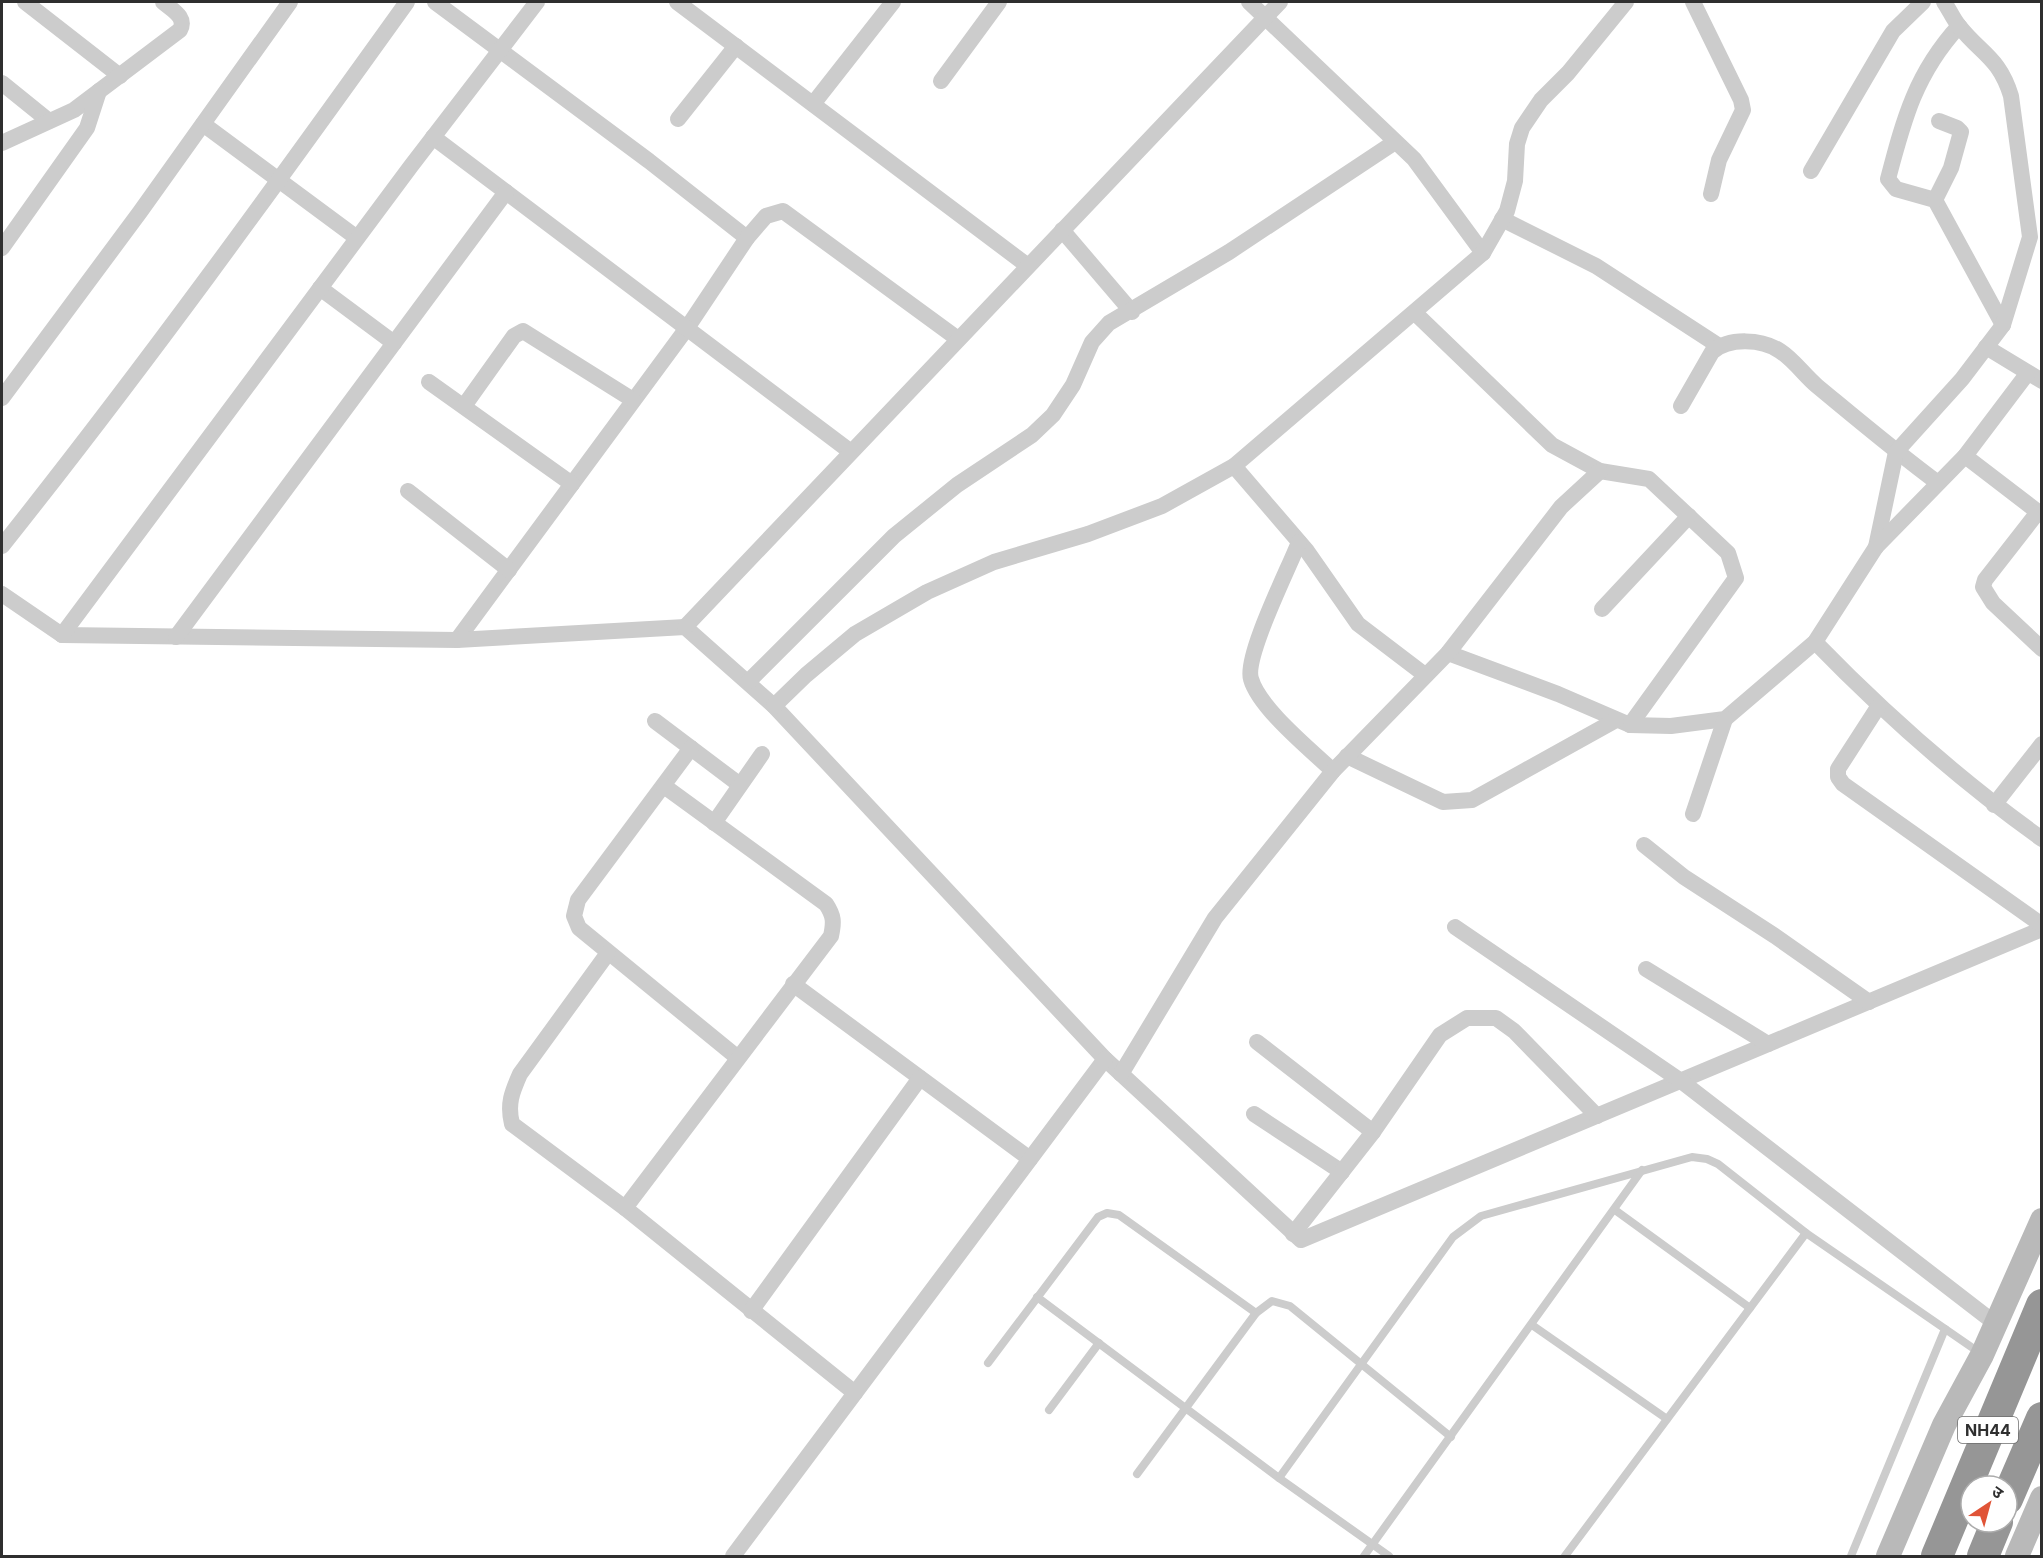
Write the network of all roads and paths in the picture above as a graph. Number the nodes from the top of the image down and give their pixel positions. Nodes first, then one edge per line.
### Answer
1 (25, 2) edge
2 (163, 2) edge
3 (290, 2) edge
4 (406, 2) edge
5 (435, 2) edge
6 (537, 2) edge
7 (677, 2) edge
8 (893, 2) edge
9 (999, 2) edge
10 (1249, 2) edge
11 (1280, 2) edge
12 (1626, 2) edge
13 (1693, 2) edge
14 (1923, 2) edge
15 (1944, 2) edge
16 (1265, 17) junction
17 (1959, 26) junction
18 (736, 46) junction
19 (500, 50) junction
20 (120, 76) junction
21 (941, 81) dead end
22 (2, 83) edge
23 (99, 91) junction
24 (813, 104) junction
25 (678, 119) dead end
26 (49, 121) junction
27 (1939, 121) dead end
28 (203, 124) junction
29 (433, 137) junction
30 (1395, 142) junction
31 (2, 143) edge
32 (1811, 171) dead end
33 (278, 182) junction
34 (506, 192) junction
35 (1711, 194) dead end
36 (1935, 200) junction
37 (1503, 219) junction
38 (2042, 220) edge
39 (1062, 230) junction
40 (2030, 237) junction
41 (357, 238) junction
42 (747, 238) junction
43 (2, 248) edge
44 (1483, 254) junction
45 (1028, 266) junction
46 (320, 288) junction
47 (1131, 312) junction
48 (1415, 313) junction
49 (2003, 325) junction
50 (687, 328) junction
51 (958, 339) junction
52 (394, 343) junction
53 (1719, 346) junction
54 (1986, 348) junction
55 (2034, 378) edge
56 (429, 382) dead end
57 (2, 398) edge
58 (633, 400) junction
59 (464, 406) junction
60 (1681, 406) dead end
61 (851, 452) junction
62 (1896, 452) junction
63 (1965, 456) junction
64 (1234, 466) junction
65 (1600, 471) junction
66 (1938, 483) junction
67 (572, 484) junction
68 (408, 491) dead end
69 (2040, 513) edge
70 (1689, 516) junction
71 (1299, 542) junction
72 (2, 546) edge
73 (1876, 548) junction
74 (509, 570) junction
75 (2, 594) edge
76 (1602, 609) dead end
77 (685, 627) junction
78 (62, 635) junction
79 (176, 637) junction
80 (457, 640) junction
81 (1815, 642) junction
82 (2042, 649) edge
83 (1448, 653) junction
84 (1425, 675) junction
85 (749, 681) junction
86 (774, 706) junction
87 (1878, 707) junction
88 (1725, 719) junction
89 (655, 720) dead end
90 (1623, 722) junction
91 (2042, 744) edge
92 (692, 748) junction
93 (762, 754) dead end
94 (1347, 756) junction
95 (1333, 771) junction
96 (740, 785) junction
97 (664, 786) junction
98 (1994, 805) junction
99 (1693, 814) dead end
100 (714, 822) junction
101 (2042, 839) edge
102 (1644, 845) dead end
103 (1455, 927) dead end
104 (2042, 927) edge
105 (608, 953) junction
106 (1646, 969) dead end
107 (793, 984) junction
108 (1869, 1002) junction
109 (1257, 1042) dead end
110 (1768, 1044) junction
111 (738, 1058) junction
112 (1105, 1059) junction
113 (1121, 1074) junction
114 (920, 1078) junction
115 (1681, 1081) junction
116 (1254, 1114) dead end
117 (1597, 1116) junction
118 (1373, 1132) junction
119 (1030, 1160) junction
120 (1642, 1170) junction
121 (1342, 1172) junction
122 (625, 1208) junction
123 (1615, 1210) junction
124 (2042, 1220) edge
125 (1806, 1233) junction
126 (1293, 1234) junction
127 (1037, 1297) junction
128 (2042, 1305) edge
129 (1750, 1308) junction
130 (751, 1311) junction
131 (1256, 1313) junction
132 (1996, 1323) junction
133 (1532, 1325) junction
134 (1945, 1329) junction
135 (1099, 1343) junction
136 (1982, 1355) junction
137 (988, 1363) dead end
138 (1363, 1364) junction
139 (855, 1393) junction
140 (1184, 1407) junction
141 (1049, 1410) dead end
142 (2042, 1418) edge
143 (1667, 1419) junction
144 (1452, 1437) junction
145 (1137, 1474) dead end
146 (2018, 1474) edge
147 (1279, 1478) junction
148 (2042, 1498) edge
149 (1992, 1534) edge
150 (1373, 1545) junction
151 (733, 1557) edge
152 (1365, 1557) edge
153 (1389, 1557) edge
154 (1565, 1557) edge
155 (1851, 1557) edge
156 (1888, 1557) edge
157 (1937, 1557) edge
158 (1983, 1557) edge
159 (2017, 1557) edge

1 - 20 street
2 - 20 street
3 - 28 street
4 - 33 street
5 - 19 street
6 - 19 street
7 - 18 street
8 - 24 street
9 - 21 street
10 - 16 street
11 - 16 street
12 - 37 street
13 - 35 street
14 - 32 street
15 - 17 street
16 - 30 street
16 - 39 street
17 - 36 street
17 - 40 street
18 - 24 street
18 - 25 street
19 - 29 street
19 - 42 street
20 - 23 street
22 - 26 street
23 - 26 street
23 - 43 street
24 - 45 street
26 - 31 street
27 - 36 street
28 - 33 street
28 - 57 street
29 - 34 street
29 - 41 street
30 - 44 street
30 - 47 street
33 - 41 street
33 - 72 street
34 - 50 street
34 - 52 street
36 - 49 street
37 - 44 street
37 - 53 street
38 - 40 street
39 - 45 street
39 - 47 street
40 - 49 street
41 - 46 street
42 - 50 street
42 - 51 street
44 - 48 street
45 - 51 street
46 - 52 street
46 - 78 street
47 - 85 street
48 - 64 street
48 - 65 street
49 - 54 street
50 - 58 street
50 - 61 street
51 - 61 street
52 - 79 street
53 - 60 street
53 - 62 street
54 - 55 street
54 - 62 street
55 - 63 street
56 - 59 street
58 - 59 street
58 - 67 street
59 - 67 street
61 - 77 street
62 - 66 street
62 - 73 street
63 - 66 street
63 - 69 street
64 - 71 street
64 - 86 street
65 - 70 street
65 - 83 street
66 - 73 street
67 - 74 street
68 - 74 street
69 - 82 street
70 - 76 street
70 - 90 street
71 - 84 street
71 - 95 street
73 - 81 street
74 - 80 street
75 - 78 street
77 - 80 street
77 - 85 street
78 - 79 street
79 - 80 street
81 - 87 street
81 - 88 street
83 - 84 street
83 - 90 street
84 - 94 street
85 - 86 street
86 - 112 street
87 - 98 street
87 - 104 street
88 - 90 street
88 - 99 street
89 - 92 street
90 - 94 street
91 - 98 street
92 - 96 street
92 - 97 street
93 - 96 street
94 - 95 street
95 - 113 street
96 - 100 street
97 - 100 street
97 - 105 street
98 - 101 street
100 - 107 street
102 - 108 street
103 - 115 street
104 - 108 street
105 - 111 street
105 - 122 street
106 - 110 street
107 - 111 street
107 - 114 street
108 - 110 street
109 - 118 street
110 - 115 street
111 - 122 street
112 - 113 street
112 - 119 street
113 - 126 street
114 - 119 street
114 - 130 street
115 - 117 street
115 - 132 street
116 - 121 street
117 - 118 street
117 - 126 street
118 - 121 street
119 - 139 street
120 - 123 lane
120 - 125 lane
120 - 138 lane
121 - 126 street
122 - 130 street
123 - 129 lane
123 - 133 lane
124 - 132 street
125 - 129 lane
125 - 134 lane
127 - 131 lane
127 - 135 lane
127 - 137 lane
128 - 157 highway, NH44
129 - 143 lane
130 - 139 street
131 - 138 lane
131 - 140 lane
132 - 136 street
133 - 143 lane
133 - 144 lane
134 - 136 lane
134 - 155 lane
135 - 140 lane
135 - 141 lane
136 - 156 street
138 - 144 lane
138 - 147 lane
139 - 151 street
140 - 145 lane
140 - 147 lane
142 - 146 highway, NH44
143 - 154 lane
144 - 150 lane
147 - 150 lane
148 - 159 street
149 - 158 highway
150 - 152 lane
150 - 153 lane

